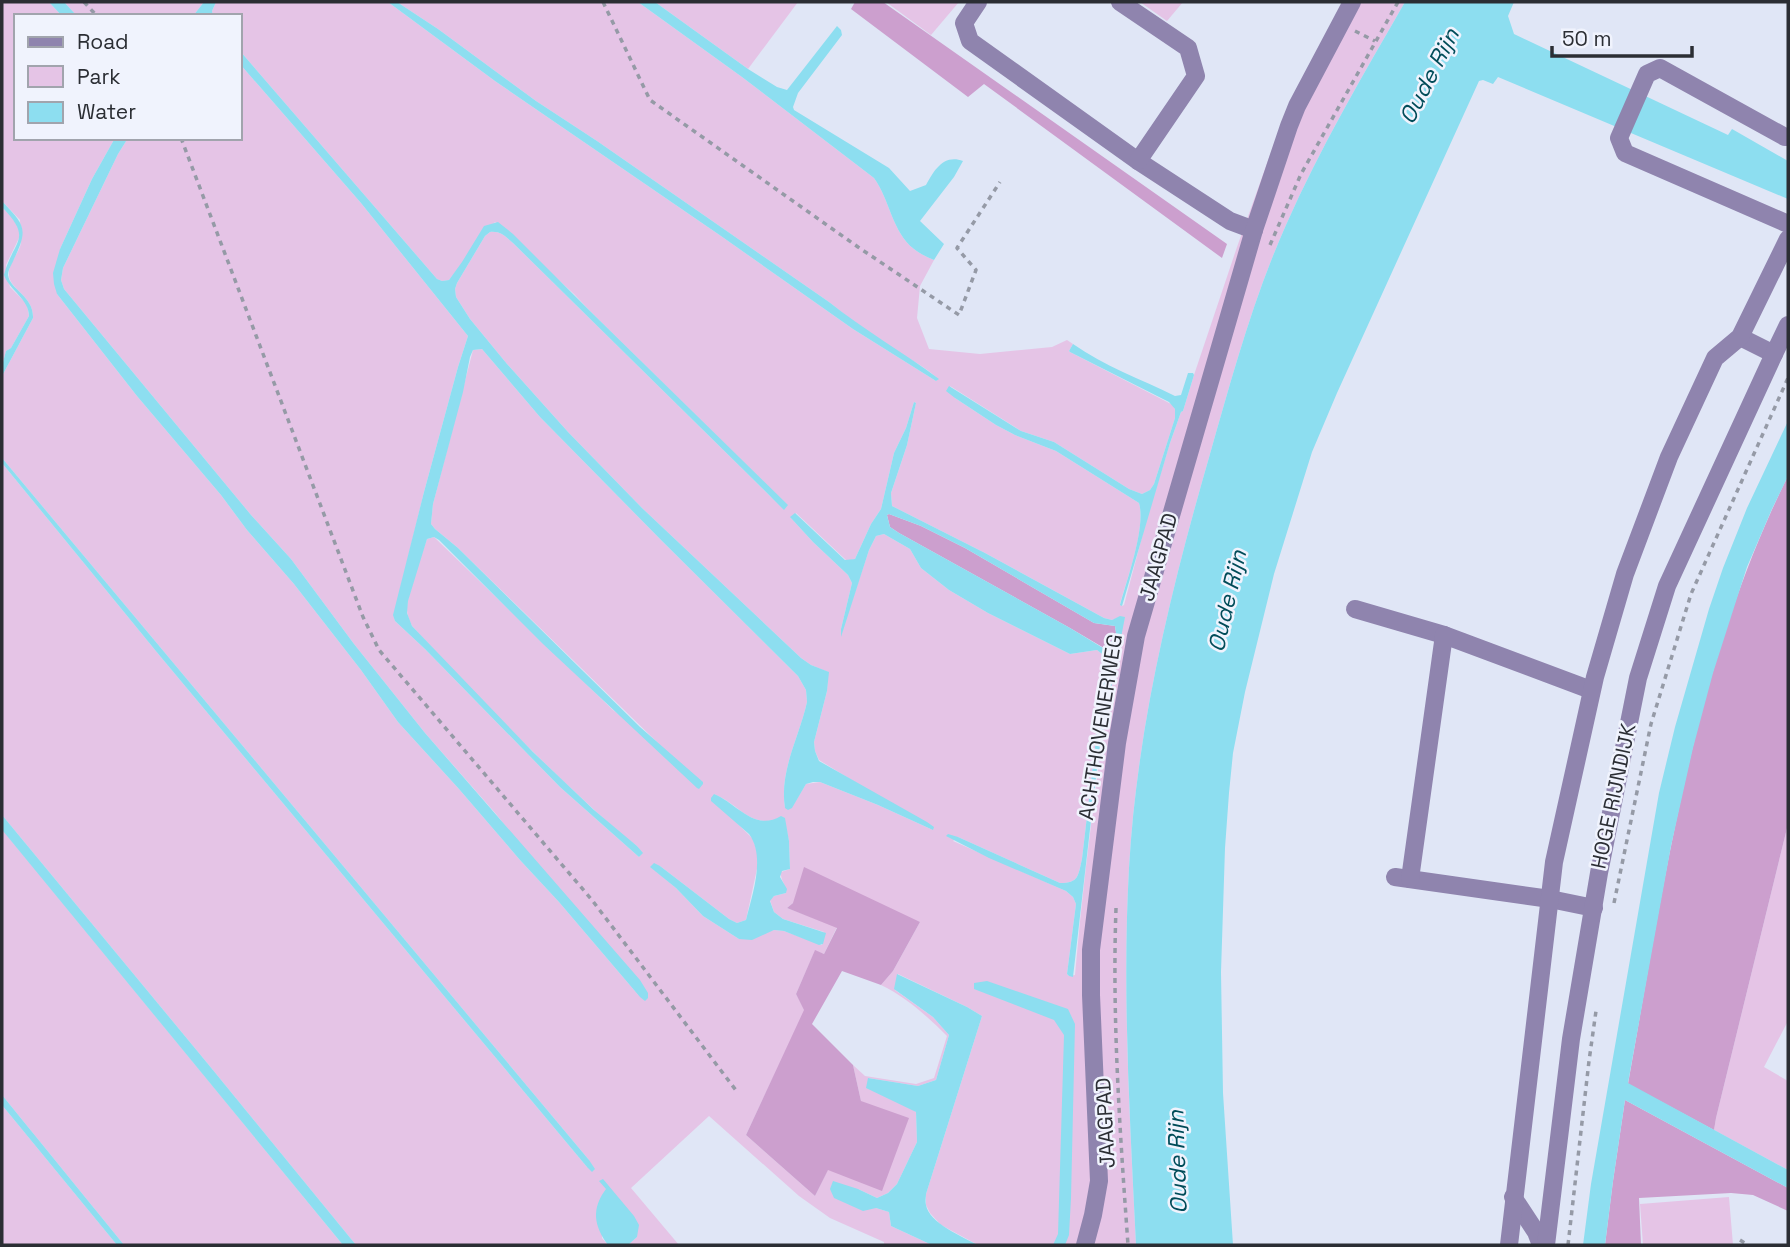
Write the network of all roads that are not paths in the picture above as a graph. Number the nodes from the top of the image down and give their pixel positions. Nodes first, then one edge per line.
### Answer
1 (978, 2) edge
2 (1120, 2) edge
3 (1351, 2) edge
4 (1787, 136) edge
5 (1138, 161) junction
6 (1788, 224) edge
7 (1254, 230) junction
8 (1788, 239) edge
9 (1788, 325) edge
10 (1740, 337) junction
11 (1773, 354) junction
12 (1355, 609) dead end
13 (1444, 635) junction
14 (1591, 690) junction
15 (1550, 899) junction
16 (1594, 908) junction
17 (1513, 1197) junction
18 (1084, 1245) edge
19 (1508, 1245) edge
20 (1543, 1245) edge

1 - 5 street
2 - 5 street
3 - 7 street, ACHTHOVENERWEG
4 - 6 street
5 - 7 street
7 - 18 street, ACHTHOVENERWEG
8 - 10 street
9 - 11 street, HOGE RIJNDIJK
10 - 11 street
10 - 14 street
11 - 16 street, HOGE RIJNDIJK
12 - 13 street
13 - 14 street
13 - 15 street
14 - 15 street
15 - 16 street
15 - 17 street
16 - 20 street, HOGE RIJNDIJK
17 - 19 street
17 - 20 street

